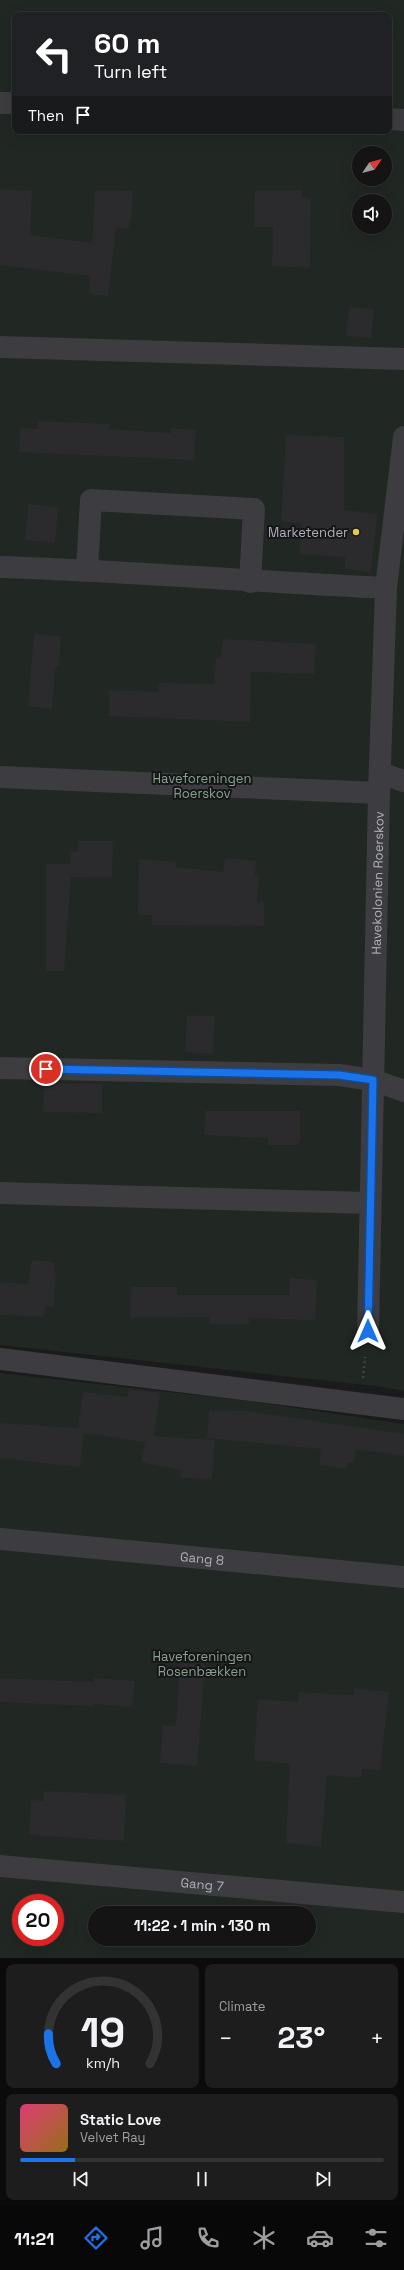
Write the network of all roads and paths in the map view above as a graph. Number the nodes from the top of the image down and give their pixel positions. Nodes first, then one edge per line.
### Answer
1 (0, 103) edge
2 (12, 103) edge
3 (392, 120) edge
4 (404, 120) edge
5 (0, 347) edge
6 (404, 359) edge
7 (404, 437) edge
8 (403, 462) edge
9 (0, 567) edge
10 (87, 570) junction
11 (250, 582) junction
12 (386, 588) junction
13 (0, 776) edge
14 (404, 781) edge
15 (379, 783) junction
16 (0, 1068) edge
17 (373, 1080) junction
18 (404, 1091) edge
19 (0, 1193) edge
20 (369, 1202) junction
21 (368, 1331) joint
22 (0, 1359) edge
23 (361, 1402) junction
24 (404, 1409) edge
25 (0, 1539) edge
26 (404, 1577) edge
27 (0, 1866) edge
28 (404, 1902) edge

1 - 2 lane
3 - 4 lane
5 - 6 lane
7 - 8 lane, Havekolonien Roerskov
8 - 12 lane, Havekolonien Roerskov
9 - 10 lane
10 - 11 lane
10 - 11 lane
11 - 12 lane
12 - 15 lane, Havekolonien Roerskov
13 - 15 lane
14 - 15 lane
15 - 17 lane, Havekolonien Roerskov
16 - 17 lane
17 - 18 lane
17 - 20 lane, Havekolonien Roerskov
19 - 20 lane
20 - 21 lane, Havekolonien Roerskov
21 - 23 path
22 - 23 lane
23 - 24 lane
25 - 26 lane, Gang 8
27 - 28 lane, Gang 7

